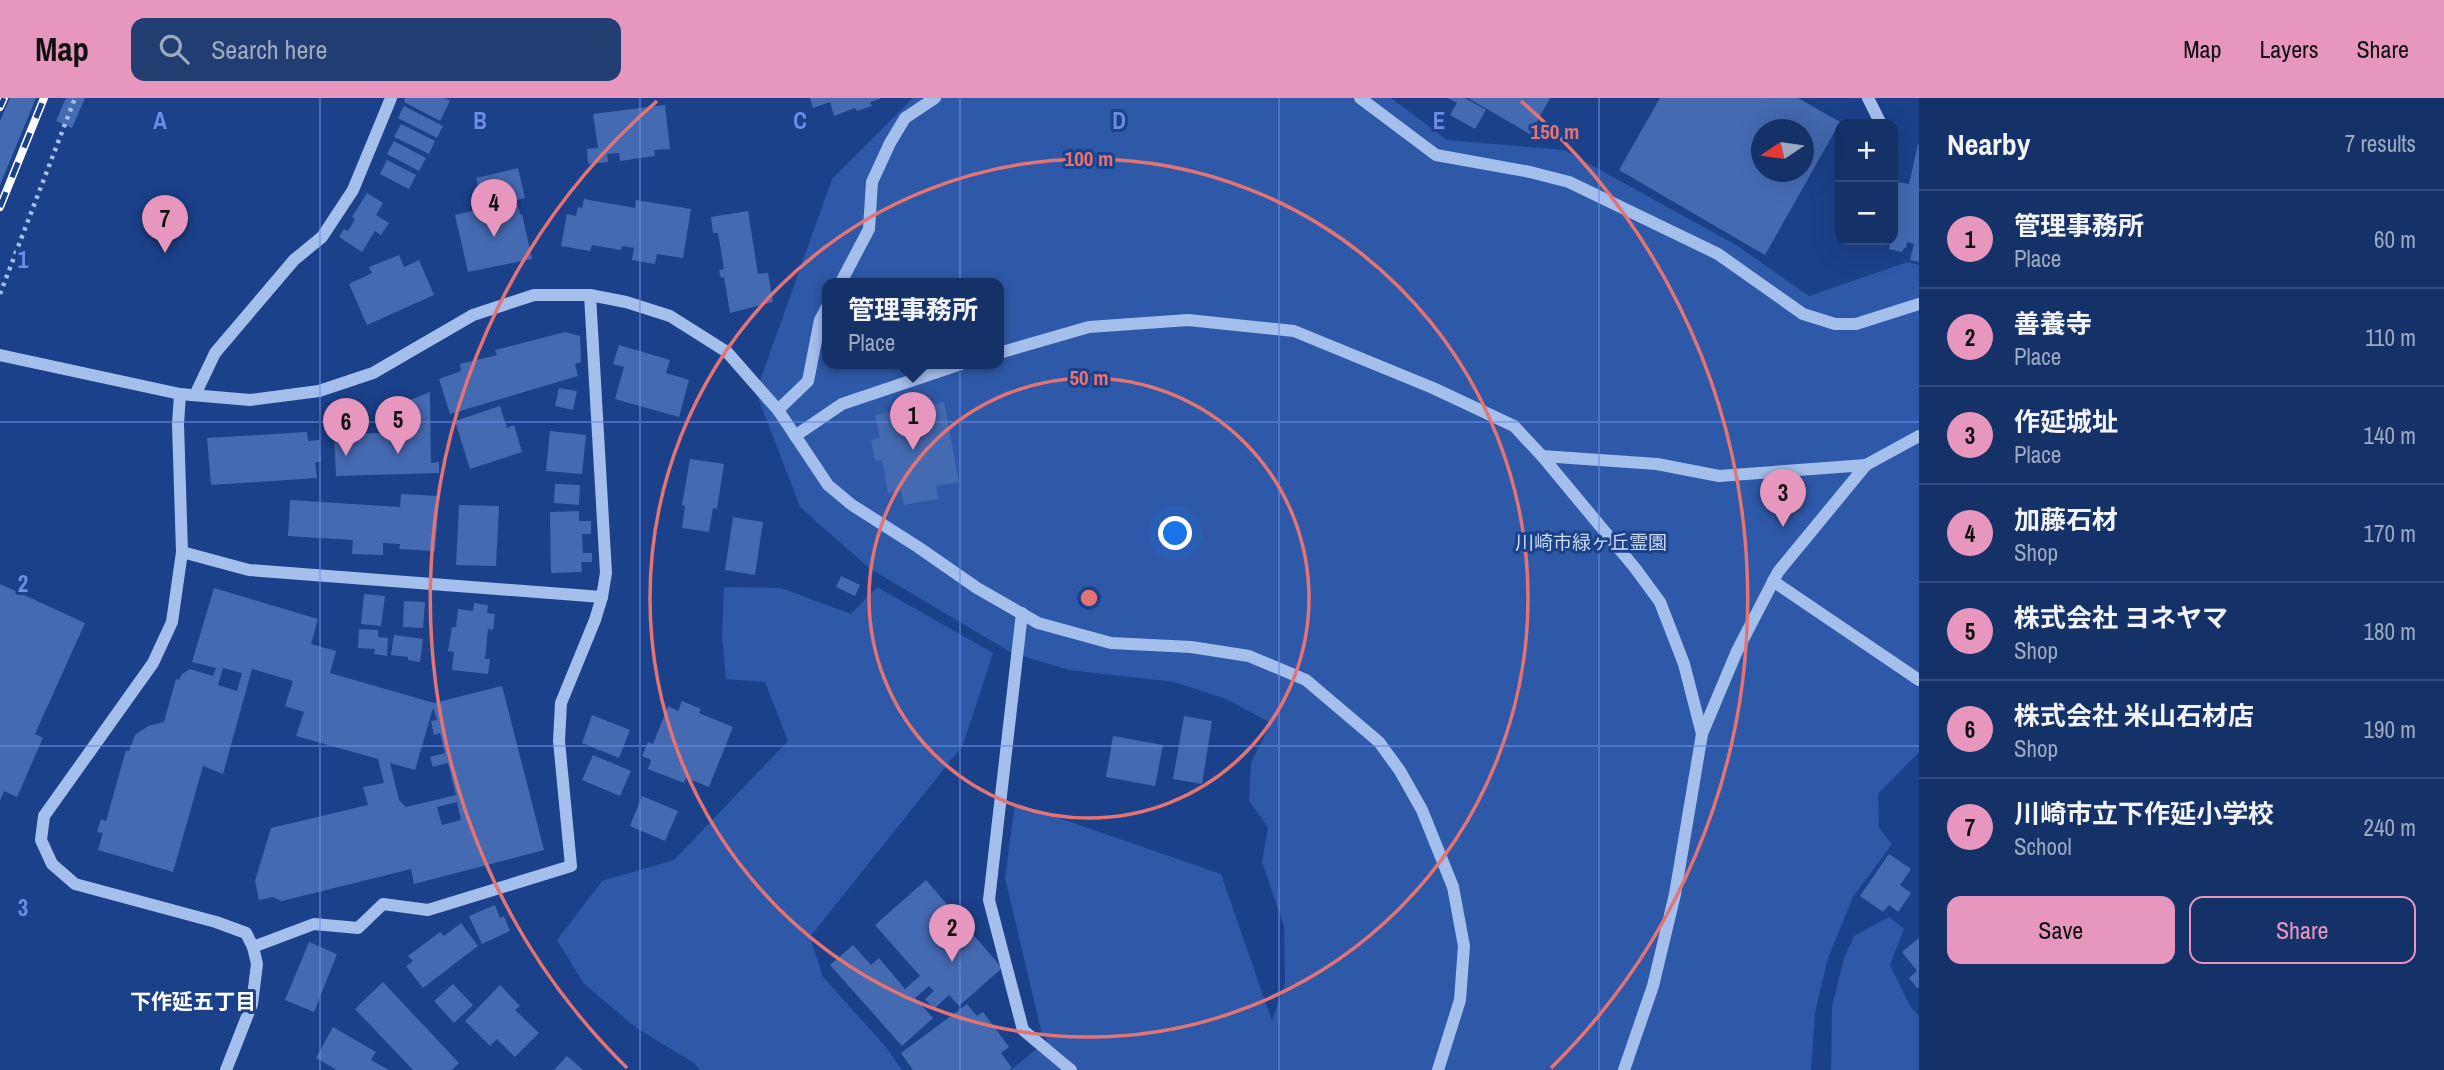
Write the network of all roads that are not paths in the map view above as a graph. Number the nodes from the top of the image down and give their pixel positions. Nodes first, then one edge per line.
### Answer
1 (391, 98) edge
2 (935, 98) edge
3 (1360, 98) edge
4 (1868, 98) edge
5 (1878, 119) edge
6 (843, 278) edge
7 (590, 295) junction
8 (1919, 304) edge
9 (822, 316) edge
10 (1004, 352) edge
11 (0, 355) edge
12 (946, 369) edge
13 (180, 394) junction
14 (195, 396) junction
15 (778, 410) junction
16 (795, 436) junction
17 (1919, 436) edge
18 (1542, 456) junction
19 (1866, 465) junction
20 (182, 552) junction
21 (1773, 581) junction
22 (602, 597) junction
23 (1022, 613) junction
24 (1919, 680) edge
25 (1702, 734) junction
26 (253, 947) junction
27 (226, 1070) edge
28 (1071, 1070) edge
29 (1438, 1070) edge
30 (1624, 1070) edge

1 - 14 street
2 - 6 street
3 - 8 street
4 - 5 street
7 - 14 street
7 - 15 street
7 - 22 street
9 - 15 street
10 - 18 street
11 - 13 street
12 - 16 street
13 - 14 street
13 - 20 street
15 - 16 street
16 - 23 street
17 - 19 street
18 - 19 street
18 - 25 street
19 - 21 street
20 - 22 street
20 - 26 street
21 - 24 street
21 - 25 street
22 - 26 street
23 - 28 street
23 - 29 street
25 - 30 street
26 - 27 street

